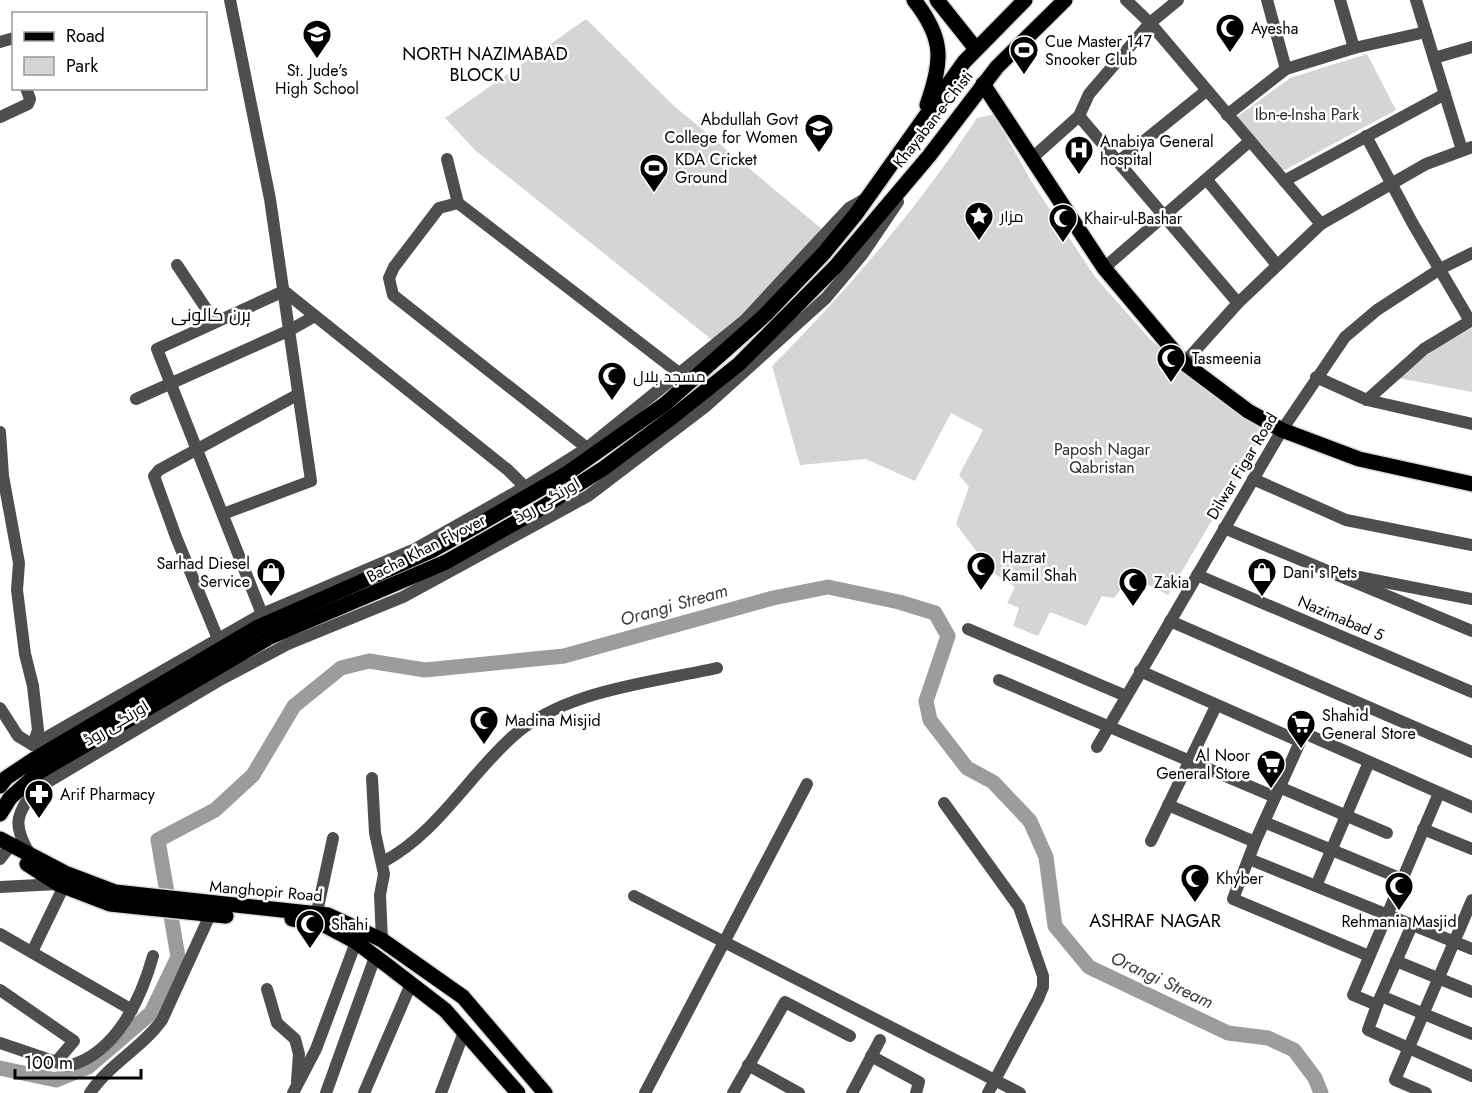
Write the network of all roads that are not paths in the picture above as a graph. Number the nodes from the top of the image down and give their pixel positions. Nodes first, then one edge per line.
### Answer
1 (230, 0) edge
2 (914, 0) edge
3 (937, 0) edge
4 (1025, 0) edge
5 (1065, 0) edge
6 (1126, 0) edge
7 (1178, 0) edge
8 (1267, 0) edge
9 (1340, 0) edge
10 (1416, 0) edge
11 (1150, 23) junction
12 (1426, 32) junction
13 (1472, 47) edge
14 (1354, 48) junction
15 (976, 49) junction
16 (1434, 58) junction
17 (1286, 69) junction
18 (983, 84) junction
19 (27, 90) edge
20 (1206, 91) junction
21 (1445, 94) junction
22 (1227, 115) junction
23 (1080, 116) junction
24 (0, 117) edge
25 (921, 122) junction
26 (1366, 136) junction
27 (1250, 141) junction
28 (1467, 148) edge
29 (929, 156) junction
30 (447, 159) dead end
31 (1031, 159) junction
32 (1118, 162) junction
33 (1207, 180) junction
34 (1284, 181) junction
35 (1391, 182) junction
36 (865, 198) junction
37 (458, 203) junction
38 (1163, 216) junction
39 (1321, 224) junction
40 (824, 253) joint
41 (1472, 253) edge
42 (177, 265) dead end
43 (1277, 265) junction
44 (836, 266) joint
45 (1104, 268) junction
46 (1440, 269) junction
47 (284, 291) junction
48 (1238, 303) junction
49 (315, 316) junction
50 (1471, 321) edge
51 (214, 322) junction
52 (290, 330) junction
53 (1184, 363) junction
54 (679, 373) junction
55 (1316, 377) junction
56 (173, 384) junction
57 (297, 396) junction
58 (136, 399) dead end
59 (1367, 400) junction
60 (1472, 424) edge
61 (1282, 430) junction
62 (0, 432) edge
63 (587, 448) junction
64 (198, 450) junction
65 (1253, 479) junction
66 (1472, 484) edge
67 (525, 487) junction
68 (223, 514) junction
69 (1224, 528) junction
70 (1472, 545) edge
71 (1334, 573) junction
72 (1197, 575) junction
73 (1472, 599) edge
74 (262, 614) junction
75 (1170, 621) junction
76 (968, 629) dead end
77 (1472, 631) edge
78 (218, 639) junction
79 (717, 668) dead end
80 (1140, 671) junction
81 (999, 680) dead end
82 (1472, 692) edge
83 (1126, 696) junction
84 (1216, 706) junction
85 (0, 708) edge
86 (1109, 725) junction
87 (1299, 741) junction
88 (33, 745) junction
89 (1097, 747) dead end
90 (1472, 752) edge
91 (1189, 761) junction
92 (1369, 762) junction
93 (372, 778) dead end
94 (807, 784) dead end
95 (0, 786) edge
96 (1277, 792) junction
97 (1438, 793) junction
98 (944, 803) dead end
99 (1168, 804) junction
100 (1472, 807) edge
101 (0, 814) edge
102 (1346, 816) junction
103 (1264, 822) junction
104 (1423, 829) junction
105 (1387, 833) dead end
106 (333, 838) dead end
107 (1151, 842) dead end
108 (1255, 843) junction
109 (3, 847) edge
110 (1472, 849) edge
111 (1331, 850) junction
112 (32, 858) junction
113 (1249, 859) junction
114 (383, 862) junction
115 (1402, 879) junction
116 (61, 885) junction
117 (1316, 886) junction
118 (0, 887) edge
119 (634, 896) dead end
120 (113, 898) junction
121 (1471, 906) edge
122 (208, 911) junction
123 (317, 912) junction
124 (1387, 915) junction
125 (1412, 925) junction
126 (0, 934) edge
127 (382, 940) junction
128 (356, 942) junction
129 (1454, 942) junction
130 (724, 943) junction
131 (1472, 949) edge
132 (32, 952) junction
133 (153, 956) dead end
134 (1370, 956) junction
135 (375, 957) junction
136 (1396, 961) junction
137 (1438, 978) junction
138 (411, 984) junction
139 (267, 989) dead end
140 (0, 990) edge
141 (1472, 992) edge
142 (1379, 1001) junction
143 (132, 1010) junction
144 (1423, 1013) junction
145 (464, 1032) junction
146 (1472, 1034) edge
147 (850, 1036) dead end
148 (880, 1040) dead end
149 (0, 1043) edge
150 (1408, 1049) junction
151 (871, 1056) junction
152 (56, 1062) junction
153 (748, 1065) junction
154 (1472, 1076) edge
155 (994, 1080) junction
156 (295, 1089) edge
157 (90, 1093) edge
158 (326, 1093) edge
159 (364, 1093) edge
160 (441, 1093) edge
161 (518, 1093) edge
162 (545, 1093) edge
163 (645, 1093) edge
164 (733, 1093) edge
165 (799, 1093) edge
166 (852, 1093) edge
167 (916, 1093) edge
168 (988, 1093) edge
169 (1020, 1093) edge
170 (1426, 1093) edge

1 - 47 street
2 - 25 main road
3 - 15 main road
4 - 15 main road, Khayaban-e-Chisti
5 - 18 main road, Khayaban-e-Chisti
6 - 11 street
7 - 11 street
8 - 17 street
9 - 14 street
10 - 12 street
11 - 20 street
11 - 23 street
12 - 14 street
12 - 16 street
13 - 16 street
14 - 17 street
15 - 25 main road, Khayaban-e-Chisti
16 - 21 street
17 - 22 street
18 - 29 main road, Khayaban-e-Chisti
18 - 31 main road
19 - 24 street
20 - 22 street
20 - 32 street
21 - 26 street
21 - 28 street
22 - 27 street
23 - 31 street
23 - 32 street
25 - 36 main road, Khayaban-e-Chisti
26 - 34 street
26 - 35 street
27 - 33 street
27 - 34 street
28 - 35 street
29 - 44 main road, Khayaban-e-Chisti
29 - 112 street, اورنگی روڈ
30 - 37 street
31 - 45 main road
32 - 38 street
33 - 38 street
33 - 43 street
34 - 39 street
35 - 39 street
35 - 46 street
36 - 40 main road, Khayaban-e-Chisti
36 - 54 street, اورنگی روڈ
37 - 54 street
37 - 63 street
38 - 45 street
38 - 48 street
39 - 43 street
40 - 95 main road, Bacha Khan Flyover
41 - 46 street, Dilwar Figar Road
42 - 51 street
43 - 48 street
44 - 101 main road, Bacha Khan Flyover
45 - 53 main road
46 - 50 street
46 - 55 street, Dilwar Figar Road
47 - 49 street
47 - 51 street
47 - 52 street
48 - 53 street
49 - 52 street
49 - 67 street
50 - 59 street
51 - 56 street
52 - 56 street
52 - 57 street
53 - 61 main road
54 - 63 street, اورنگی روڈ
55 - 59 street
55 - 61 street, Dilwar Figar Road
56 - 58 street
56 - 64 street
57 - 64 street
57 - 68 street
59 - 60 street
61 - 65 street, Dilwar Figar Road
61 - 66 main road
62 - 88 street
63 - 67 street, اورنگی روڈ
64 - 68 street
64 - 78 street
65 - 69 street, Dilwar Figar Road
65 - 70 street
67 - 74 street, اورنگی روڈ
68 - 74 street
69 - 71 street
69 - 72 street, Dilwar Figar Road
71 - 73 street
71 - 77 street
72 - 75 street, Dilwar Figar Road
72 - 82 street, Nazimabad 5
74 - 78 street, اورنگی روڈ
75 - 80 street, Dilwar Figar Road
75 - 90 street
76 - 83 street
78 - 88 street, اورنگی روڈ
79 - 114 street
80 - 83 street, Dilwar Figar Road
80 - 84 street
81 - 86 street
83 - 86 street, Dilwar Figar Road
84 - 87 street
84 - 91 street
85 - 88 street
86 - 89 street, Dilwar Figar Road
86 - 91 street
87 - 92 street
87 - 96 street
91 - 96 street
91 - 99 street
92 - 97 street
92 - 102 street
93 - 114 street
94 - 130 street
96 - 102 street
96 - 103 street
97 - 100 street
97 - 104 street
98 - 155 street
99 - 107 street
99 - 108 street
102 - 105 street
102 - 111 street
103 - 108 street
103 - 111 street
104 - 110 street
104 - 115 street
106 - 123 street
108 - 113 street
109 - 112 main road, Manghopir Road
109 - 116 main road, Manghopir Road
111 - 115 street
111 - 117 street
112 - 120 main road, Manghopir Road
113 - 117 street
113 - 134 street
114 - 127 street
115 - 124 street
116 - 118 street
116 - 120 main road, Manghopir Road
116 - 132 street
117 - 124 street
119 - 130 street
120 - 122 main road, Manghopir Road
121 - 129 street
122 - 123 main road, Manghopir Road
122 - 128 main road, Manghopir Road
122 - 157 street
123 - 127 main road, Manghopir Road
124 - 125 street
124 - 134 street
125 - 129 street
125 - 136 street
126 - 132 street
127 - 162 main road, Manghopir Road
128 - 135 main road, Manghopir Road
128 - 156 street
129 - 131 street
129 - 137 street
130 - 155 street
130 - 163 street
132 - 143 street
133 - 143 street
134 - 142 street
135 - 138 main road, Manghopir Road
135 - 158 street
136 - 137 street
136 - 142 street
137 - 141 street
137 - 144 street
138 - 145 main road, Manghopir Road
138 - 159 street
139 - 156 street
140 - 152 street
142 - 144 street
142 - 150 street
143 - 152 street
144 - 146 street
144 - 150 street
145 - 160 street
145 - 161 main road, Manghopir Road
147 - 153 street
148 - 151 street
149 - 152 street
150 - 154 street
150 - 170 street
151 - 166 street
151 - 167 street
153 - 164 street
153 - 165 street
155 - 168 street
155 - 169 street

